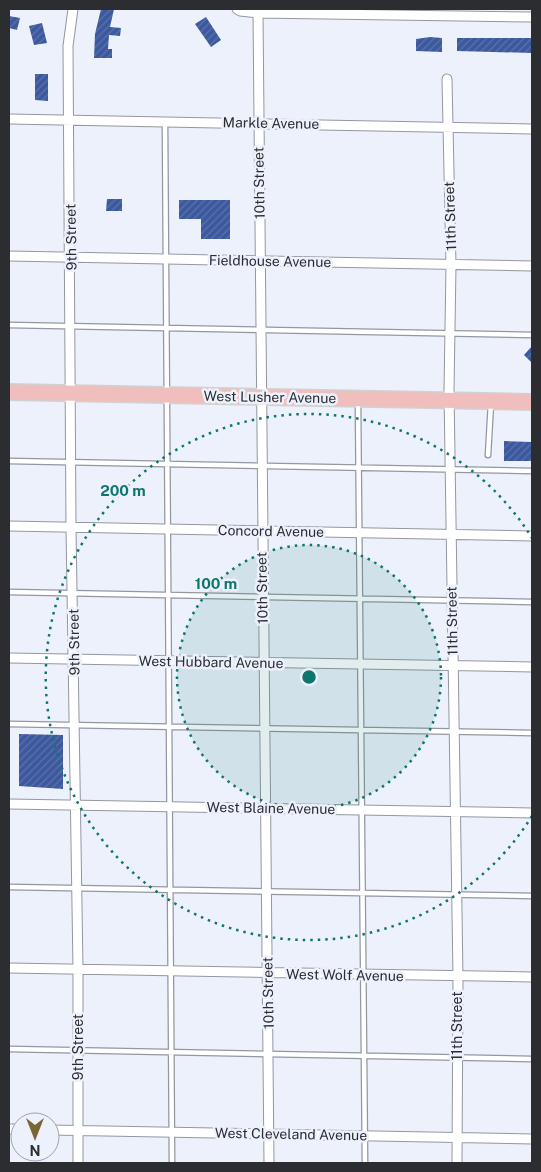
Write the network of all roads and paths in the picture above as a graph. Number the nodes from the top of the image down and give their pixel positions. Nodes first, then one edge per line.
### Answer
1 (73, 9) edge
2 (236, 9) edge
3 (258, 13) junction
4 (532, 18) edge
5 (447, 79) dead end
6 (9, 119) edge
7 (69, 120) junction
8 (165, 121) junction
9 (258, 122) junction
10 (447, 127) junction
11 (532, 129) edge
12 (9, 256) edge
13 (71, 257) junction
14 (167, 259) junction
15 (261, 261) junction
16 (451, 265) junction
17 (532, 266) edge
18 (9, 325) edge
19 (71, 325) junction
20 (167, 328) junction
21 (261, 330) junction
22 (450, 334) junction
23 (532, 335) edge
24 (9, 392) edge
25 (71, 394) junction
26 (167, 395) junction
27 (261, 397) junction
28 (358, 399) junction
29 (449, 400) junction
30 (491, 401) junction
31 (532, 402) edge
32 (488, 455) dead end
33 (9, 461) edge
34 (71, 462) junction
35 (167, 464) junction
36 (261, 467) junction
37 (358, 469) junction
38 (450, 470) junction
39 (532, 471) edge
40 (9, 526) edge
41 (71, 527) junction
42 (167, 529) junction
43 (261, 531) junction
44 (358, 532) junction
45 (451, 534) junction
46 (532, 536) edge
47 (9, 592) edge
48 (73, 594) junction
49 (168, 596) junction
50 (262, 598) junction
51 (358, 598) junction
52 (452, 600) junction
53 (532, 602) edge
54 (9, 658) edge
55 (75, 659) junction
56 (168, 661) junction
57 (264, 662) junction
58 (361, 664) junction
59 (452, 666) junction
60 (532, 668) edge
61 (9, 724) edge
62 (76, 726) junction
63 (169, 726) junction
64 (265, 728) junction
65 (362, 730) junction
66 (453, 732) junction
67 (532, 733) edge
68 (9, 804) edge
69 (77, 806) junction
70 (169, 807) junction
71 (266, 808) junction
72 (361, 809) junction
73 (454, 811) junction
74 (532, 813) edge
75 (9, 887) edge
76 (77, 889) junction
77 (170, 890) junction
78 (265, 891) junction
79 (363, 893) junction
80 (456, 894) junction
81 (532, 896) edge
82 (9, 968) edge
83 (78, 969) junction
84 (171, 971) junction
85 (268, 973) junction
86 (363, 975) junction
87 (458, 977) junction
88 (532, 978) edge
89 (9, 1049) edge
90 (78, 1051) junction
91 (171, 1052) junction
92 (268, 1055) junction
93 (365, 1055) junction
94 (457, 1058) junction
95 (532, 1059) edge
96 (60, 1130) edge
97 (78, 1130) junction
98 (172, 1132) junction
99 (269, 1133) junction
100 (365, 1135) junction
101 (457, 1137) junction
102 (532, 1139) edge
103 (78, 1163) edge
104 (172, 1163) edge
105 (269, 1163) edge
106 (365, 1163) edge
107 (457, 1163) edge

1 - 7 street, 9th Street
2 - 3 street
3 - 4 street
3 - 9 street, 10th Street
5 - 10 street, 11th Street
6 - 7 street, Markle Avenue
7 - 8 street, Markle Avenue
7 - 13 street, 9th Street
8 - 9 street, Markle Avenue
8 - 14 lane
9 - 10 street, Markle Avenue
9 - 15 street, 10th Street
10 - 11 street, Markle Avenue
10 - 16 street, 11th Street
12 - 13 street, Fieldhouse Avenue
13 - 14 street, Fieldhouse Avenue
13 - 19 street, 9th Street
14 - 15 street, Fieldhouse Avenue
14 - 20 lane
15 - 16 street, Fieldhouse Avenue
15 - 21 street, 10th Street
16 - 17 street, Fieldhouse Avenue
16 - 22 street, 11th Street
18 - 19 lane
19 - 20 lane
19 - 25 street, 9th Street
20 - 21 lane
20 - 26 lane
21 - 22 lane
21 - 27 street, 10th Street
22 - 23 lane
22 - 29 street, 11th Street
24 - 25 main road, West Lusher Avenue
25 - 26 main road, West Lusher Avenue
25 - 34 street, 9th Street
26 - 27 main road, West Lusher Avenue
26 - 35 lane
27 - 28 main road, West Lusher Avenue
27 - 36 street, 10th Street
28 - 29 main road, West Lusher Avenue
28 - 37 lane
29 - 30 main road, West Lusher Avenue
29 - 38 street, 11th Street
30 - 31 main road, West Lusher Avenue
30 - 32 lane
33 - 34 lane
34 - 35 lane
34 - 41 street, 9th Street
35 - 36 lane
35 - 42 lane
36 - 37 lane
36 - 43 street, 10th Street
37 - 38 lane
37 - 44 lane
38 - 39 lane
38 - 45 street, 11th Street
40 - 41 street, Concord Avenue
41 - 42 street, Concord Avenue
41 - 48 street, 9th Street
42 - 43 street, Concord Avenue
42 - 49 lane
43 - 44 street, Concord Avenue
43 - 50 street, 10th Street
44 - 45 street, Concord Avenue
44 - 51 lane
45 - 46 street, Concord Avenue
45 - 52 street, 11th Street
47 - 48 lane
48 - 49 lane
48 - 55 street, 9th Street
49 - 50 lane
49 - 56 lane
50 - 51 lane
50 - 57 street, 10th Street
51 - 52 lane
51 - 58 lane
52 - 53 lane
52 - 59 street, 11th Street
54 - 55 street, West Hubbard Avenue
55 - 56 street, West Hubbard Avenue
55 - 62 street, 9th Street
56 - 57 street, West Hubbard Avenue
56 - 63 lane
57 - 58 street, West Hubbard Avenue
57 - 64 street, 10th Street
58 - 59 street, West Hubbard Avenue
58 - 65 lane
59 - 60 street, West Hubbard Avenue
59 - 66 street, 11th Street
61 - 62 lane
62 - 63 lane
62 - 69 street, 9th Street
63 - 64 lane
63 - 70 lane
64 - 65 lane
64 - 71 street, 10th Street
65 - 66 lane
65 - 72 lane
66 - 67 lane
66 - 73 street, 11th Street
68 - 69 street, West Blaine Avenue
69 - 70 street, West Blaine Avenue
69 - 76 street, 9th Street
70 - 71 street, West Blaine Avenue
70 - 77 lane
71 - 72 street, West Blaine Avenue
71 - 78 street, 10th Street
72 - 73 street, West Blaine Avenue
72 - 79 lane
73 - 74 street, West Blaine Avenue
73 - 80 street, 11th Street
75 - 76 lane
76 - 77 lane
76 - 83 street, 9th Street
77 - 78 lane
77 - 84 lane
78 - 79 lane
78 - 85 street, 10th Street
79 - 80 lane
79 - 86 lane
80 - 81 lane
80 - 87 street, 11th Street
82 - 83 street, West Wolf Avenue
83 - 84 street, West Wolf Avenue
83 - 90 street, 9th Street
84 - 85 street, West Wolf Avenue
84 - 91 lane
85 - 86 street, West Wolf Avenue
85 - 92 street, 10th Street
86 - 87 street, West Wolf Avenue
86 - 93 lane
87 - 88 street, West Wolf Avenue
87 - 94 street, 11th Street
89 - 90 lane
90 - 91 lane
90 - 97 street, 9th Street
91 - 92 lane
91 - 98 lane
92 - 93 lane
92 - 99 street, 10th Street
93 - 94 lane
93 - 100 lane
94 - 95 lane
94 - 101 street, 11th Street
96 - 97 street, West Cleveland Avenue
97 - 98 street, West Cleveland Avenue
97 - 103 street, 9th Street
98 - 99 street, West Cleveland Avenue
98 - 104 lane
99 - 100 street, West Cleveland Avenue
99 - 105 street, 10th Street
100 - 101 street, West Cleveland Avenue
100 - 106 lane
101 - 102 street, West Cleveland Avenue
101 - 107 street, 11th Street

